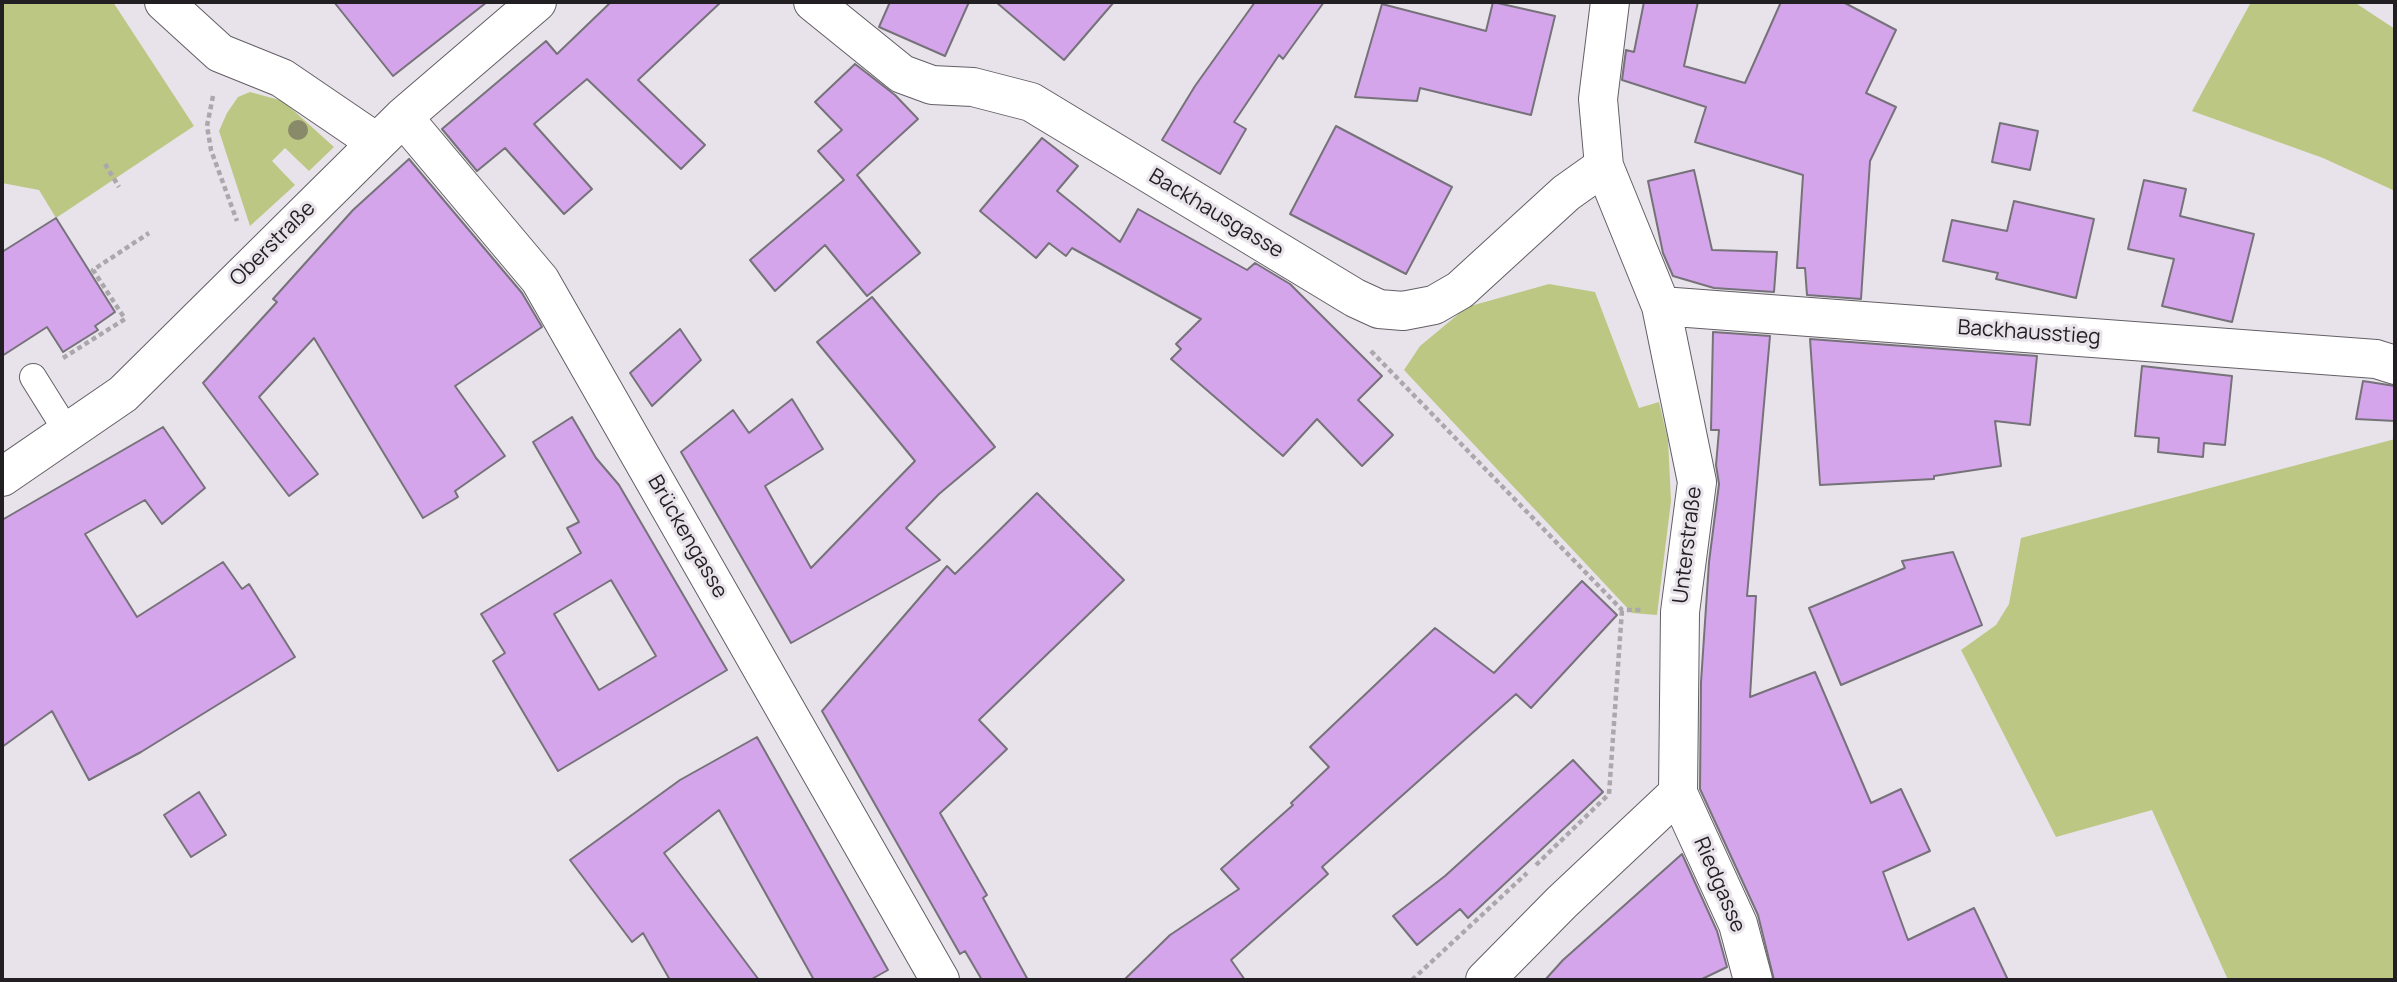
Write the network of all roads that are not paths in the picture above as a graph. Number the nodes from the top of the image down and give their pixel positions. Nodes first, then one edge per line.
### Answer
1 (164, 2) edge
2 (537, 2) edge
3 (813, 2) edge
4 (1610, 2) edge
5 (389, 129) junction
6 (1604, 166) junction
7 (1661, 306) junction
8 (2395, 365) edge
9 (33, 377) road end
10 (68, 433) junction
11 (2, 477) edge
12 (1678, 793) junction
13 (940, 980) edge
14 (1485, 980) edge
15 (1754, 980) edge

1 - 5 street, Brückengasse
2 - 5 street, Oberstraße
3 - 6 street, Backhausgasse
4 - 6 street, Unterstraße
5 - 10 street, Oberstraße
5 - 13 street, Brückengasse
6 - 7 street, Unterstraße
7 - 8 street, Backhausstieg
7 - 12 street, Unterstraße
9 - 10 lane
10 - 11 street, Oberstraße
12 - 14 street
12 - 15 street, Riedgasse

